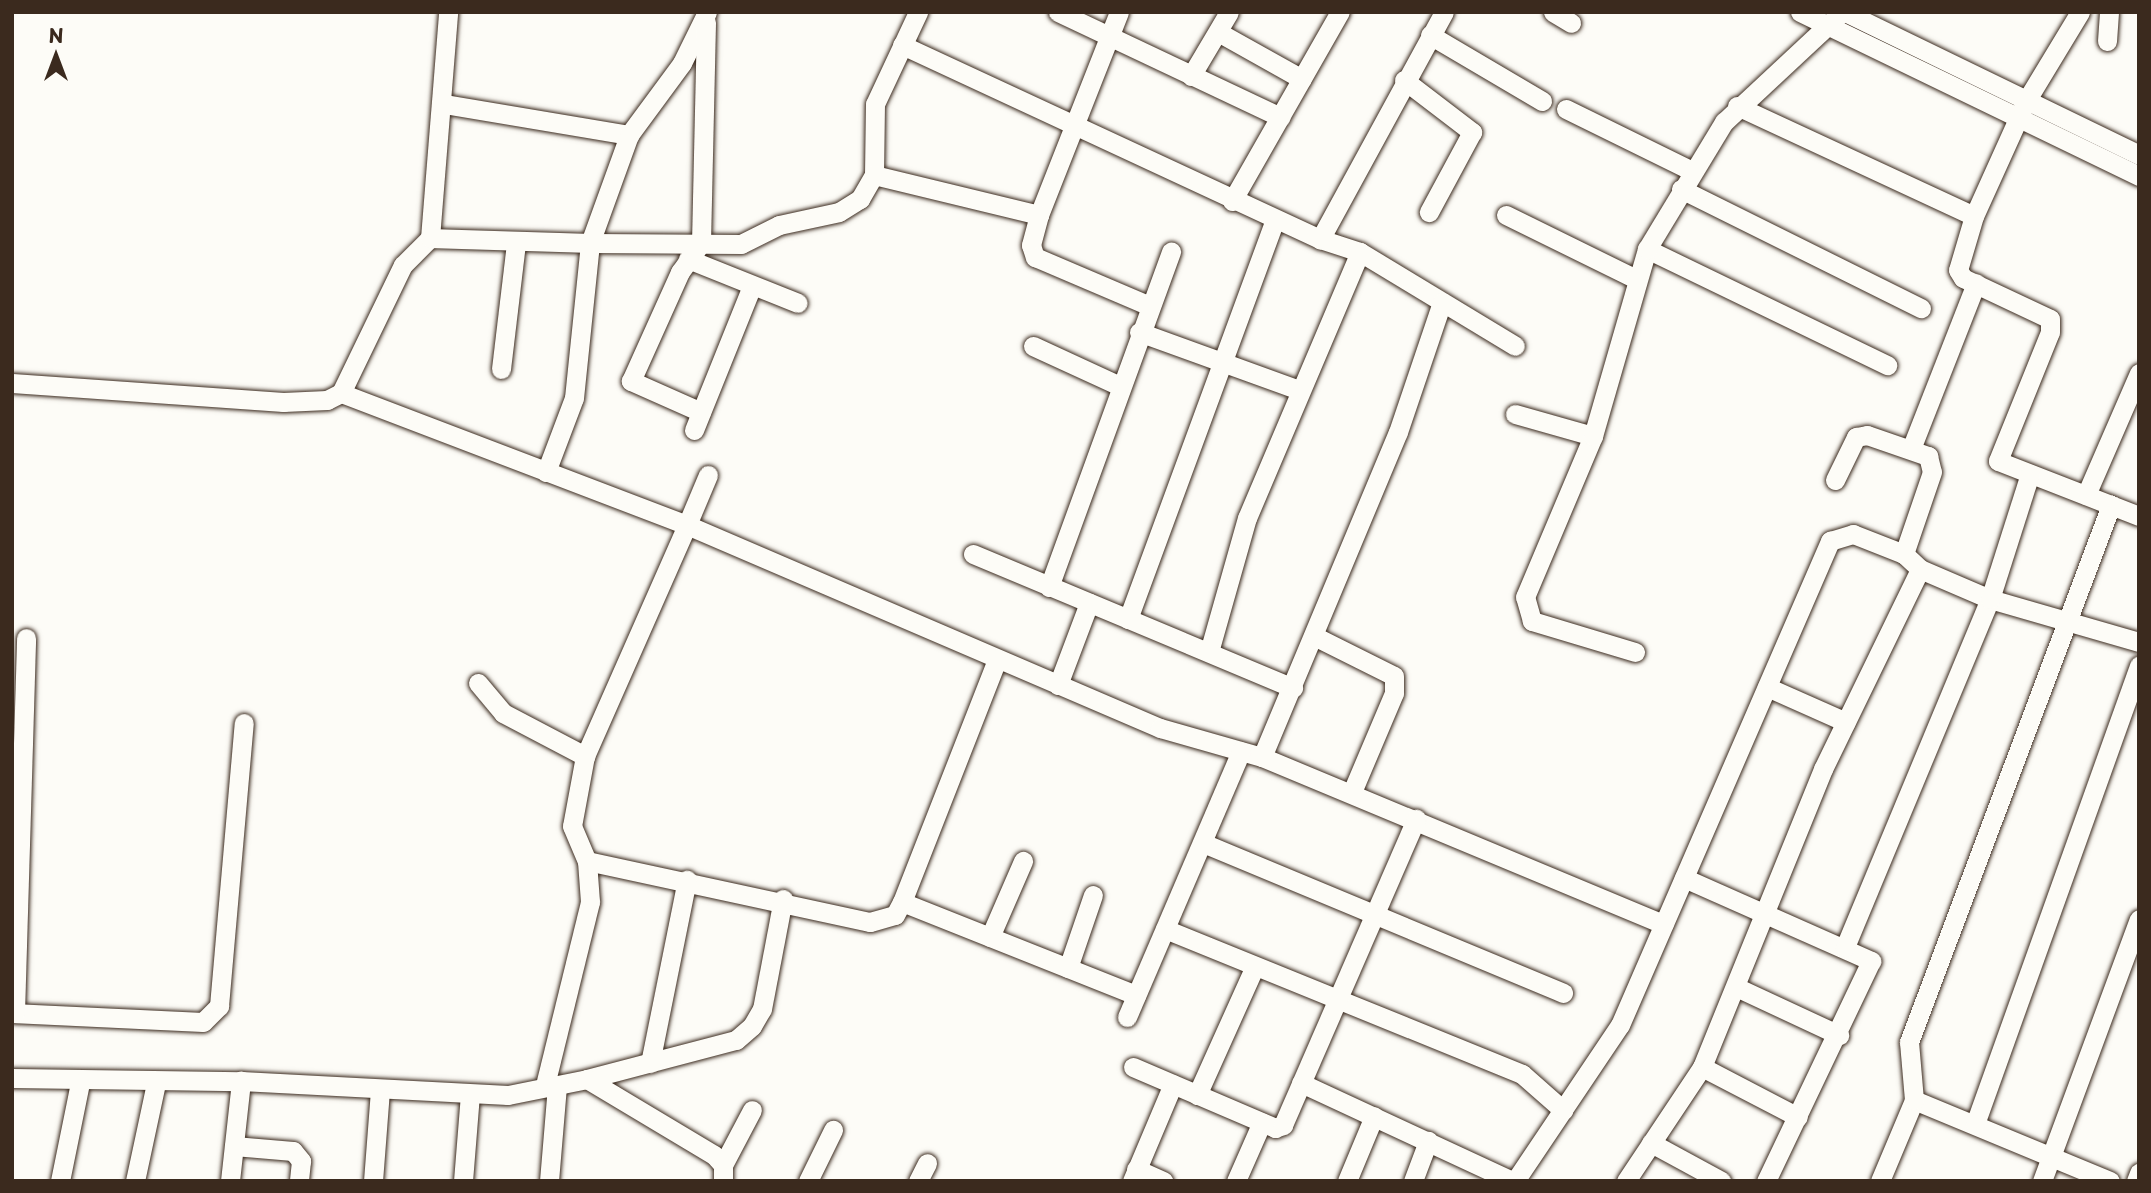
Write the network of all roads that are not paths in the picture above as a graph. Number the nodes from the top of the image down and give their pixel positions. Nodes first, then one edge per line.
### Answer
1 (448, 12) edge
2 (918, 12) edge
3 (1058, 12) edge
4 (1119, 12) edge
5 (1229, 12) edge
6 (1340, 12) edge
7 (1553, 12) edge
8 (1801, 12) edge
9 (2080, 12) edge
10 (2109, 12) edge
11 (707, 13) edge
12 (1443, 13) edge
13 (1838, 17) edge
14 (1571, 23) dead end
15 (1218, 32) junction
16 (1430, 35) junction
17 (1109, 36) junction
18 (2107, 41) dead end
19 (902, 45) junction
20 (1191, 76) junction
21 (1302, 79) junction
22 (1404, 80) junction
23 (1542, 101) dead end
24 (444, 104) junction
25 (1737, 106) junction
26 (1566, 109) dead end
27 (2023, 110) junction
28 (1280, 117) junction
29 (1069, 128) junction
30 (629, 135) junction
31 (2139, 155) edge
32 (1692, 171) junction
33 (874, 175) junction
34 (2139, 176) edge
35 (1681, 189) junction
36 (1232, 201) junction
37 (1429, 212) dead end
38 (1039, 215) junction
39 (1506, 215) dead end
40 (1974, 216) junction
41 (1275, 220) junction
42 (430, 238) junction
43 (1320, 239) junction
44 (516, 243) junction
45 (590, 243) junction
46 (701, 243) junction
47 (1647, 249) junction
48 (1171, 252) dead end
49 (1360, 252) junction
50 (688, 259) junction
51 (1636, 279) junction
52 (1976, 283) junction
53 (752, 286) junction
54 (1442, 302) junction
55 (798, 303) dead end
56 (1150, 306) junction
57 (1921, 308) dead end
58 (1139, 332) junction
59 (1032, 346) dead end
60 (1515, 346) dead end
61 (1223, 362) junction
62 (1887, 365) dead end
63 (501, 369) dead end
64 (2139, 373) edge
65 (12, 383) edge
66 (1120, 386) junction
67 (1299, 390) junction
68 (341, 393) junction
69 (701, 412) junction
70 (1515, 414) dead end
71 (694, 430) dead end
72 (1592, 436) junction
73 (1911, 449) junction
74 (546, 472) junction
75 (2030, 474) junction
76 (708, 475) dead end
77 (1835, 480) dead end
78 (2086, 495) junction
79 (2111, 505) junction
80 (2139, 516) edge
81 (687, 526) junction
82 (973, 554) dead end
83 (1904, 554) junction
84 (1920, 569) junction
85 (1049, 587) junction
86 (1990, 599) junction
87 (1089, 603) junction
88 (1128, 619) junction
89 (2066, 619) junction
90 (1314, 636) junction
91 (26, 638) dead end
92 (2139, 642) edge
93 (1209, 652) junction
94 (1635, 652) dead end
95 (997, 659) junction
96 (2139, 666) edge
97 (478, 684) dead end
98 (1058, 685) junction
99 (1767, 687) junction
100 (1293, 688) junction
101 (1846, 722) junction
102 (244, 723) dead end
103 (1241, 751) junction
104 (585, 756) junction
105 (1262, 757) junction
106 (1352, 792) junction
107 (1416, 819) junction
108 (1203, 843) junction
109 (1023, 860) dead end
110 (587, 861) junction
111 (1684, 878) junction
112 (687, 880) junction
113 (1093, 895) dead end
114 (783, 899) junction
115 (902, 902) junction
116 (1767, 913) junction
117 (1375, 916) junction
118 (2139, 919) edge
119 (1664, 924) junction
120 (1165, 929) junction
121 (990, 937) junction
122 (15, 940) edge
123 (1845, 947) junction
124 (1255, 966) junction
125 (1068, 968) junction
126 (1736, 987) junction
127 (1563, 993) dead end
128 (1136, 995) junction
129 (1338, 1000) junction
130 (14, 1013) edge
131 (1128, 1017) dead end
132 (1839, 1035) junction
133 (650, 1063) junction
134 (1133, 1067) dead end
135 (1702, 1068) junction
136 (12, 1078) edge
137 (587, 1079) junction
138 (241, 1081) junction
139 (80, 1083) junction
140 (156, 1083) junction
141 (1301, 1083) junction
142 (1173, 1084) junction
143 (551, 1085) junction
144 (380, 1091) junction
145 (470, 1094) junction
146 (1197, 1094) junction
147 (1914, 1100) junction
148 (1563, 1110) junction
149 (752, 1111) dead end
150 (1374, 1116) junction
151 (1798, 1117) junction
152 (1262, 1122) junction
153 (1975, 1124) junction
154 (833, 1130) dead end
155 (1428, 1142) junction
156 (1651, 1143) junction
157 (234, 1146) junction
158 (2052, 1156) junction
159 (927, 1163) dead end
160 (723, 1173) edge
161 (2139, 1174) edge
162 (1134, 1175) edge
163 (60, 1181) edge
164 (135, 1181) edge
165 (230, 1181) edge
166 (299, 1181) edge
167 (373, 1181) edge
168 (463, 1181) edge
169 (549, 1181) edge
170 (808, 1181) edge
171 (918, 1181) edge
172 (1164, 1181) edge
173 (1236, 1181) edge
174 (1347, 1181) edge
175 (1413, 1181) edge
176 (1513, 1181) edge
177 (1626, 1181) edge
178 (1721, 1181) edge
179 (1766, 1181) edge
180 (1880, 1181) edge
181 (2042, 1181) edge
182 (2110, 1181) edge
183 (2136, 1181) edge

1 - 24 street
2 - 19 street
3 - 17 street
4 - 17 street
5 - 15 street
6 - 21 street
7 - 14 street
8 - 13 street
9 - 27 street
10 - 18 street
11 - 30 street
11 - 46 street
12 - 16 street
13 - 25 street
13 - 27 street
15 - 20 street
15 - 21 street
16 - 22 street
16 - 23 street
17 - 20 street
17 - 29 street
19 - 29 street
19 - 33 street
20 - 28 street
21 - 28 street
22 - 37 street
22 - 43 street
24 - 30 street
24 - 42 street
25 - 32 street
25 - 40 street
26 - 32 street
27 - 31 street
27 - 34 street
27 - 40 street
28 - 36 street
29 - 36 street
29 - 38 street
30 - 45 street
32 - 35 street
33 - 38 street
33 - 46 street
35 - 47 street
35 - 57 street
36 - 41 street
38 - 56 street
39 - 51 street
40 - 52 street
41 - 43 street
41 - 61 street
42 - 44 street
42 - 68 street
43 - 49 street
44 - 45 street
44 - 63 street
45 - 46 street
45 - 74 street
46 - 50 street
47 - 51 street
47 - 62 street
48 - 56 street
49 - 54 street
49 - 67 street
50 - 53 street
50 - 69 street
51 - 72 street
52 - 73 street
52 - 75 street
53 - 55 street
53 - 69 street
54 - 60 street
54 - 90 street
56 - 58 street
58 - 61 street
58 - 66 street
59 - 66 street
61 - 67 street
61 - 88 street
64 - 78 street
65 - 68 street
66 - 85 street
67 - 93 street
68 - 74 street
69 - 71 street
70 - 72 street
72 - 94 street
73 - 77 street
73 - 83 street
74 - 81 street
75 - 78 street
75 - 86 street
76 - 81 street
78 - 79 street
79 - 80 street
79 - 89 street
81 - 95 street
81 - 104 street
82 - 85 street
83 - 84 street
83 - 99 street
84 - 86 street
84 - 101 street
85 - 87 street
86 - 89 street
86 - 123 street
87 - 88 street
87 - 98 street
88 - 93 street
89 - 92 street
89 - 147 street
90 - 100 street
90 - 106 street
91 - 122 street
93 - 100 street
95 - 98 street
95 - 115 street
96 - 153 street
97 - 104 street
98 - 103 street
99 - 101 street
99 - 111 street
100 - 105 street
101 - 116 street
102 - 130 street
103 - 105 street
103 - 108 street
104 - 110 street
105 - 106 street
106 - 107 street
107 - 117 street
107 - 119 street
108 - 117 street
108 - 120 street
109 - 121 street
110 - 112 street
110 - 143 street
111 - 116 street
111 - 119 street
112 - 114 street
112 - 133 street
113 - 125 street
114 - 115 street
114 - 133 street
115 - 121 street
116 - 123 street
116 - 126 street
117 - 127 street
117 - 129 street
118 - 158 street
119 - 148 street
120 - 124 street
120 - 128 street
121 - 125 street
122 - 130 street
123 - 132 street
124 - 129 street
124 - 146 street
125 - 128 street
126 - 132 street
126 - 135 street
128 - 131 street
129 - 141 street
129 - 148 street
132 - 151 street
133 - 137 street
134 - 142 street
135 - 151 street
135 - 156 street
136 - 139 street
137 - 143 street
137 - 160 street
138 - 140 street
138 - 144 street
138 - 157 street
139 - 140 street
139 - 163 street
140 - 164 street
141 - 150 street
141 - 152 street
142 - 146 street
142 - 162 street
143 - 145 street
143 - 169 street
144 - 145 street
144 - 167 street
145 - 168 street
146 - 152 street
147 - 153 street
147 - 180 street
148 - 176 street
149 - 160 street
150 - 155 street
150 - 174 street
151 - 179 street
152 - 173 street
153 - 158 street
154 - 170 street
155 - 175 street
155 - 176 street
156 - 177 street
156 - 178 street
157 - 165 street
157 - 166 street
158 - 181 street
158 - 182 street
159 - 171 street
161 - 183 street
162 - 172 street

